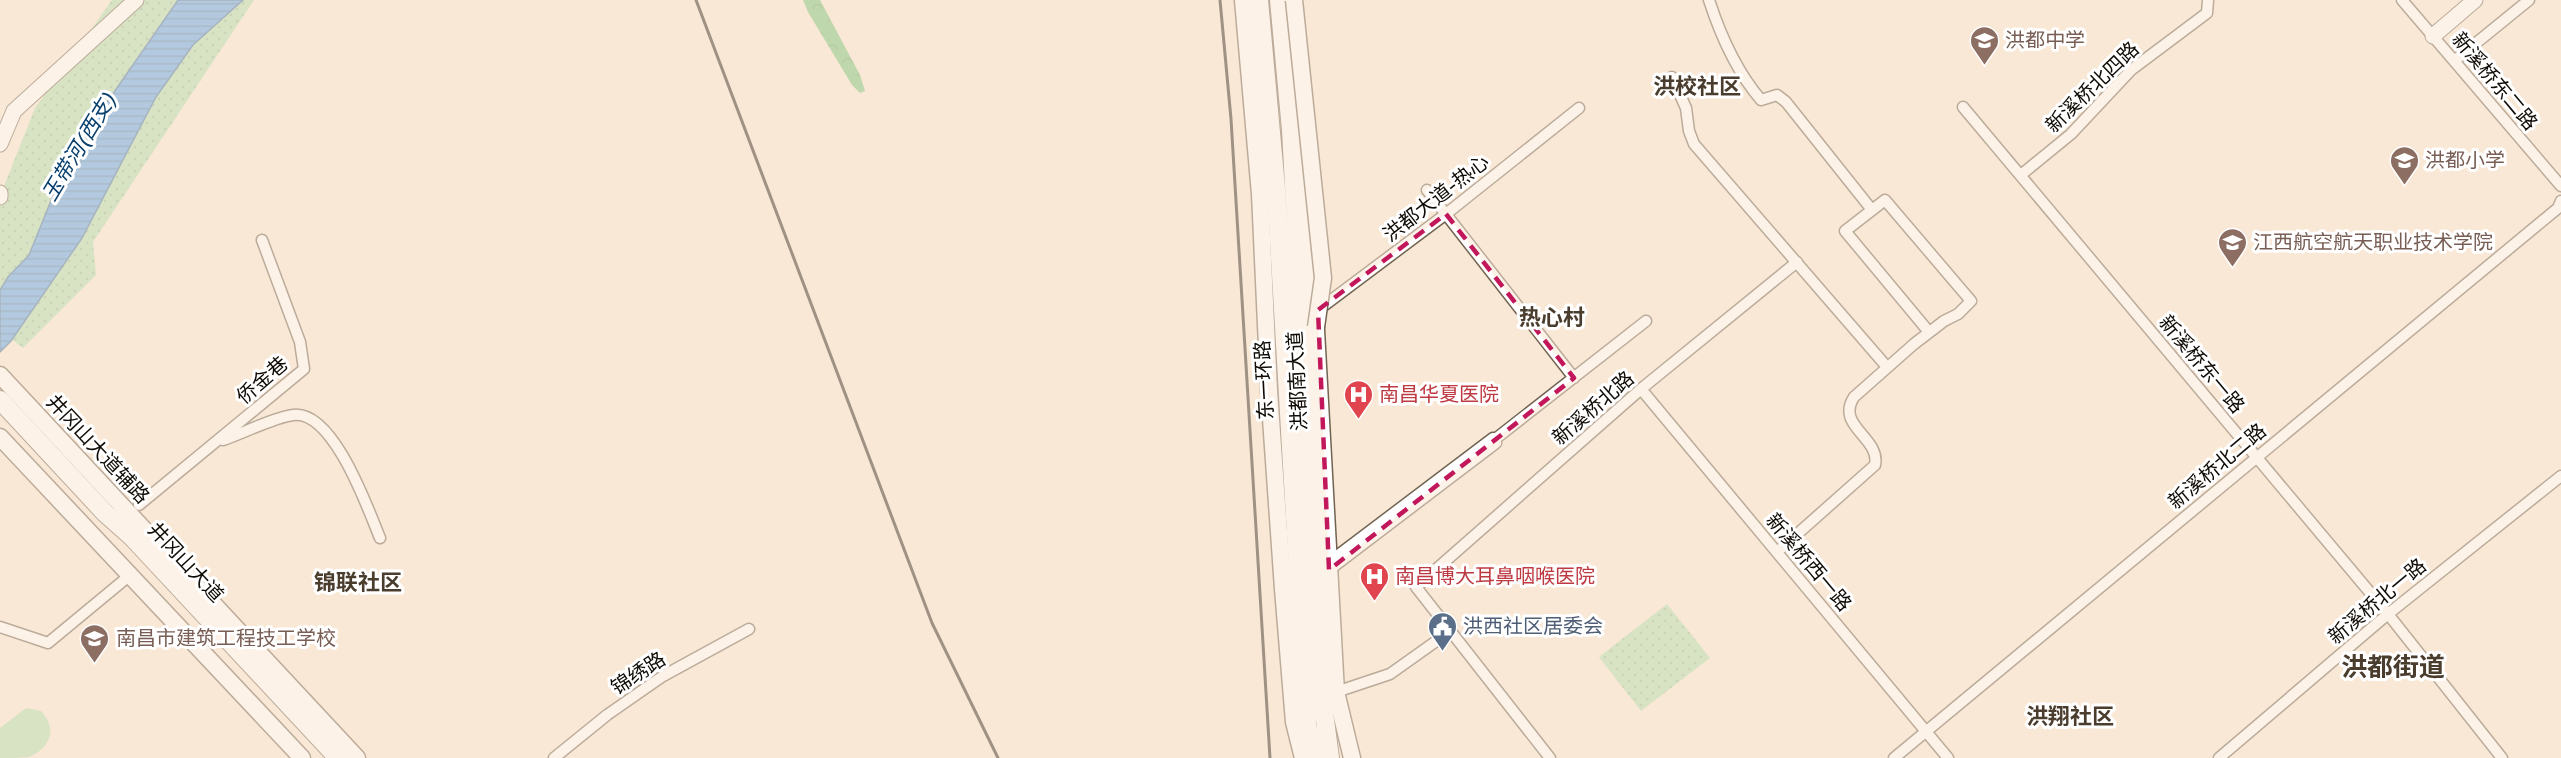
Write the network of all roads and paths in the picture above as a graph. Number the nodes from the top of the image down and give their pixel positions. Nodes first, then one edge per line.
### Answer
1 (136, 0) edge
2 (1243, 0) edge
3 (1259, 0) edge
4 (1279, 0) edge
5 (1286, 0) edge
6 (1294, 0) edge
7 (1709, 0) edge
8 (2208, 0) edge
9 (2402, 0) edge
10 (2475, 0) edge
11 (2529, 0) edge
12 (2433, 36) junction
13 (2454, 61) junction
14 (1672, 77) dead end
15 (1964, 107) dead end
16 (1579, 108) dead end
17 (0, 144) edge
18 (2022, 174) junction
19 (2561, 186) edge
20 (1427, 190) dead end
21 (2561, 201) edge
22 (1872, 210) junction
23 (1446, 214) junction
24 (262, 240) dead end
25 (1797, 262) junction
26 (1315, 320) junction
27 (1646, 321) dead end
28 (1929, 332) junction
29 (1887, 367) junction
30 (2, 377) edge
31 (1574, 378) junction
32 (1641, 389) junction
33 (0, 400) edge
34 (0, 412) edge
35 (0, 437) edge
36 (214, 444) junction
37 (2256, 457) junction
38 (2561, 476) edge
39 (139, 505) dead end
40 (380, 538) dead end
41 (1777, 552) junction
42 (1329, 566) junction
43 (129, 576) junction
44 (2388, 614) junction
45 (0, 627) edge
46 (749, 629) dead end
47 (1449, 632) junction
48 (1337, 698) junction
49 (1927, 732) junction
50 (302, 758) edge
51 (327, 758) edge
52 (338, 758) edge
53 (357, 758) edge
54 (554, 758) edge
55 (1301, 758) edge
56 (1313, 758) edge
57 (1330, 758) edge
58 (1343, 758) edge
59 (1352, 758) edge
60 (1550, 758) edge
61 (1894, 758) edge
62 (1948, 758) edge
63 (2219, 758) edge
64 (2502, 758) edge

1 - 17 street
2 - 55 main road, 洪都南大道
3 - 56 highway, 东一环路
4 - 57 highway, 东一环路
5 - 26 main road, 洪都南大道
6 - 26 main road, bridge
7 - 22 street
8 - 18 street, 新溪桥北四路
9 - 12 street, 新溪桥东二路
10 - 12 street
11 - 13 street
12 - 13 street, 新溪桥东二路
13 - 19 street, 新溪桥东二路
14 - 25 street
15 - 18 street, 新溪桥东一路
16 - 23 street, 洪都大道-热心
18 - 37 street, 新溪桥东一路
20 - 23 street
21 - 37 street, 新溪桥北二路
22 - 28 street
22 - 28 street
23 - 26 street, 洪都大道-热心
23 - 31 street
24 - 36 street, 侨金巷
25 - 29 street
25 - 32 street, 新溪桥北路
26 - 42 main road, 洪都南大道
27 - 31 street
28 - 29 street
29 - 41 street
30 - 53 main road, 井冈山大道辅路
31 - 42 street
32 - 41 street, 新溪桥西一路
32 - 47 street, 新溪桥北路
33 - 52 highway, 井冈山大道
34 - 51 highway, 井冈山大道
35 - 43 main road
36 - 39 street, 侨金巷
36 - 40 street
37 - 44 street, 新溪桥东一路
37 - 49 street, 新溪桥北二路
38 - 44 street, 新溪桥北一路
41 - 49 street, 新溪桥西一路
42 - 48 main road, 洪都南大道
43 - 45 street
43 - 50 main road
44 - 63 street, 新溪桥北一路
44 - 64 street, 新溪桥东一路
46 - 54 street, 锦绣路
47 - 48 street
47 - 60 street
48 - 58 main road
48 - 59 main road, 洪都南大道
49 - 61 street, 新溪桥北二路
49 - 62 street, 新溪桥西一路

